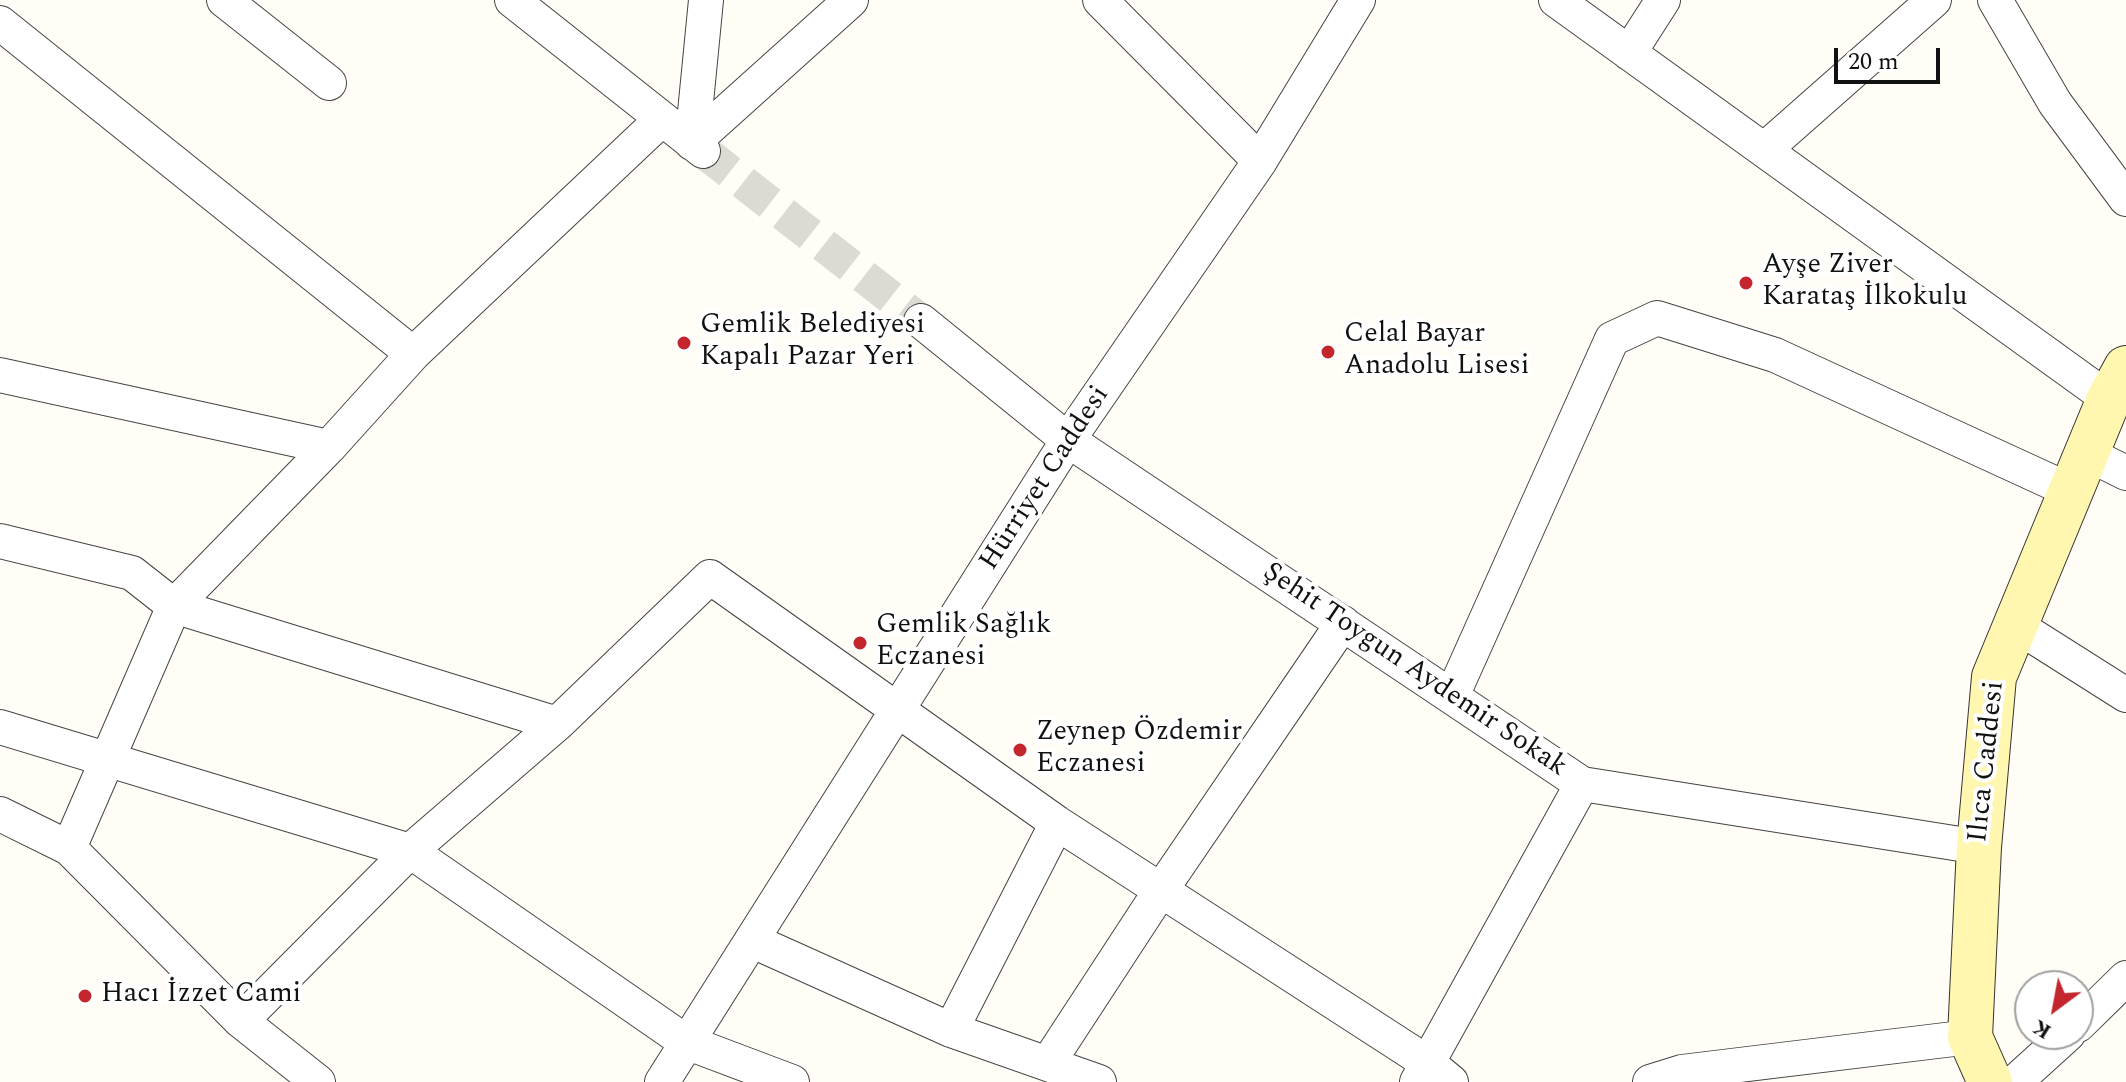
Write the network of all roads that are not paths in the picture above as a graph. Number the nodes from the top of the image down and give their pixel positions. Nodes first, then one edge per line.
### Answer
1 (224, 0) edge
2 (512, 0) edge
3 (706, 0) edge
4 (851, 0) edge
5 (1100, 0) edge
6 (1358, 0) edge
7 (1556, 0) edge
8 (1663, 0) edge
9 (1934, 0) edge
10 (1995, 0) edge
11 (0, 23) edge
12 (1629, 53) junction
13 (329, 83) dead end
14 (662, 119) junction
15 (698, 147) junction
16 (1764, 150) junction
17 (1260, 161) junction
18 (2126, 199) edge
19 (921, 321) tunnel mouth
20 (413, 354) junction
21 (0, 375) edge
22 (2117, 384) edge
23 (1068, 440) junction
24 (329, 447) junction
25 (2079, 472) junction
26 (2126, 473) edge
27 (0, 541) edge
28 (174, 606) junction
29 (1343, 623) junction
30 (2017, 626) junction
31 (2126, 695) edge
32 (1452, 696) junction
33 (898, 712) junction
34 (557, 724) junction
35 (0, 727) edge
36 (109, 759) junction
37 (1582, 784) junction
38 (0, 814) edge
39 (1057, 823) junction
40 (1979, 847) junction
41 (69, 848) junction
42 (410, 851) junction
43 (1161, 890) junction
44 (753, 941) junction
45 (2126, 978) edge
46 (2094, 1009) edge
47 (241, 1021) junction
48 (951, 1030) junction
49 (1970, 1037) junction
50 (2050, 1050) edge
51 (1048, 1063) junction
52 (678, 1068) edge
53 (1432, 1076) edge
54 (318, 1082) edge
55 (792, 1082) edge
56 (1099, 1082) edge
57 (1650, 1082) edge
58 (1990, 1082) edge
59 (2015, 1082) edge

1 - 13 street
2 - 14 street
3 - 15 street
4 - 15 street
5 - 17 street
6 - 17 street, Hürriyet Caddesi
7 - 12 street
8 - 12 street
9 - 16 street
10 - 18 street
11 - 20 street
12 - 16 street
14 - 15 street
14 - 20 street
16 - 22 street
17 - 23 street, Hürriyet Caddesi
19 - 23 street, Şehit Toygun Aydemir Sokak
20 - 24 street
21 - 24 street
22 - 25 street, Ilıca Caddesi
23 - 29 street, Şehit Toygun Aydemir Sokak
23 - 33 street, Hürriyet Caddesi
24 - 28 street
25 - 26 street
25 - 30 street, Ilıca Caddesi
25 - 32 street
27 - 28 street
28 - 34 street
28 - 36 street
29 - 32 street, Şehit Toygun Aydemir Sokak
29 - 43 street
30 - 31 street
30 - 40 street, Ilıca Caddesi
32 - 37 street, Şehit Toygun Aydemir Sokak
33 - 34 street
33 - 39 street
33 - 44 street, Hürriyet Caddesi
34 - 42 street
35 - 36 street
36 - 41 street
36 - 42 street
37 - 40 street, Şehit Toygun Aydemir Sokak
37 - 53 street
38 - 41 street
39 - 43 street
39 - 48 street
40 - 49 street, Ilıca Caddesi
41 - 47 street
42 - 47 street
42 - 52 street
43 - 51 street
43 - 53 street
44 - 48 street
44 - 52 street, Hürriyet Caddesi
45 - 46 street
47 - 54 street
48 - 51 street
49 - 57 street
49 - 58 street, Ilıca Caddesi
50 - 59 street
51 - 56 street
52 - 55 street

